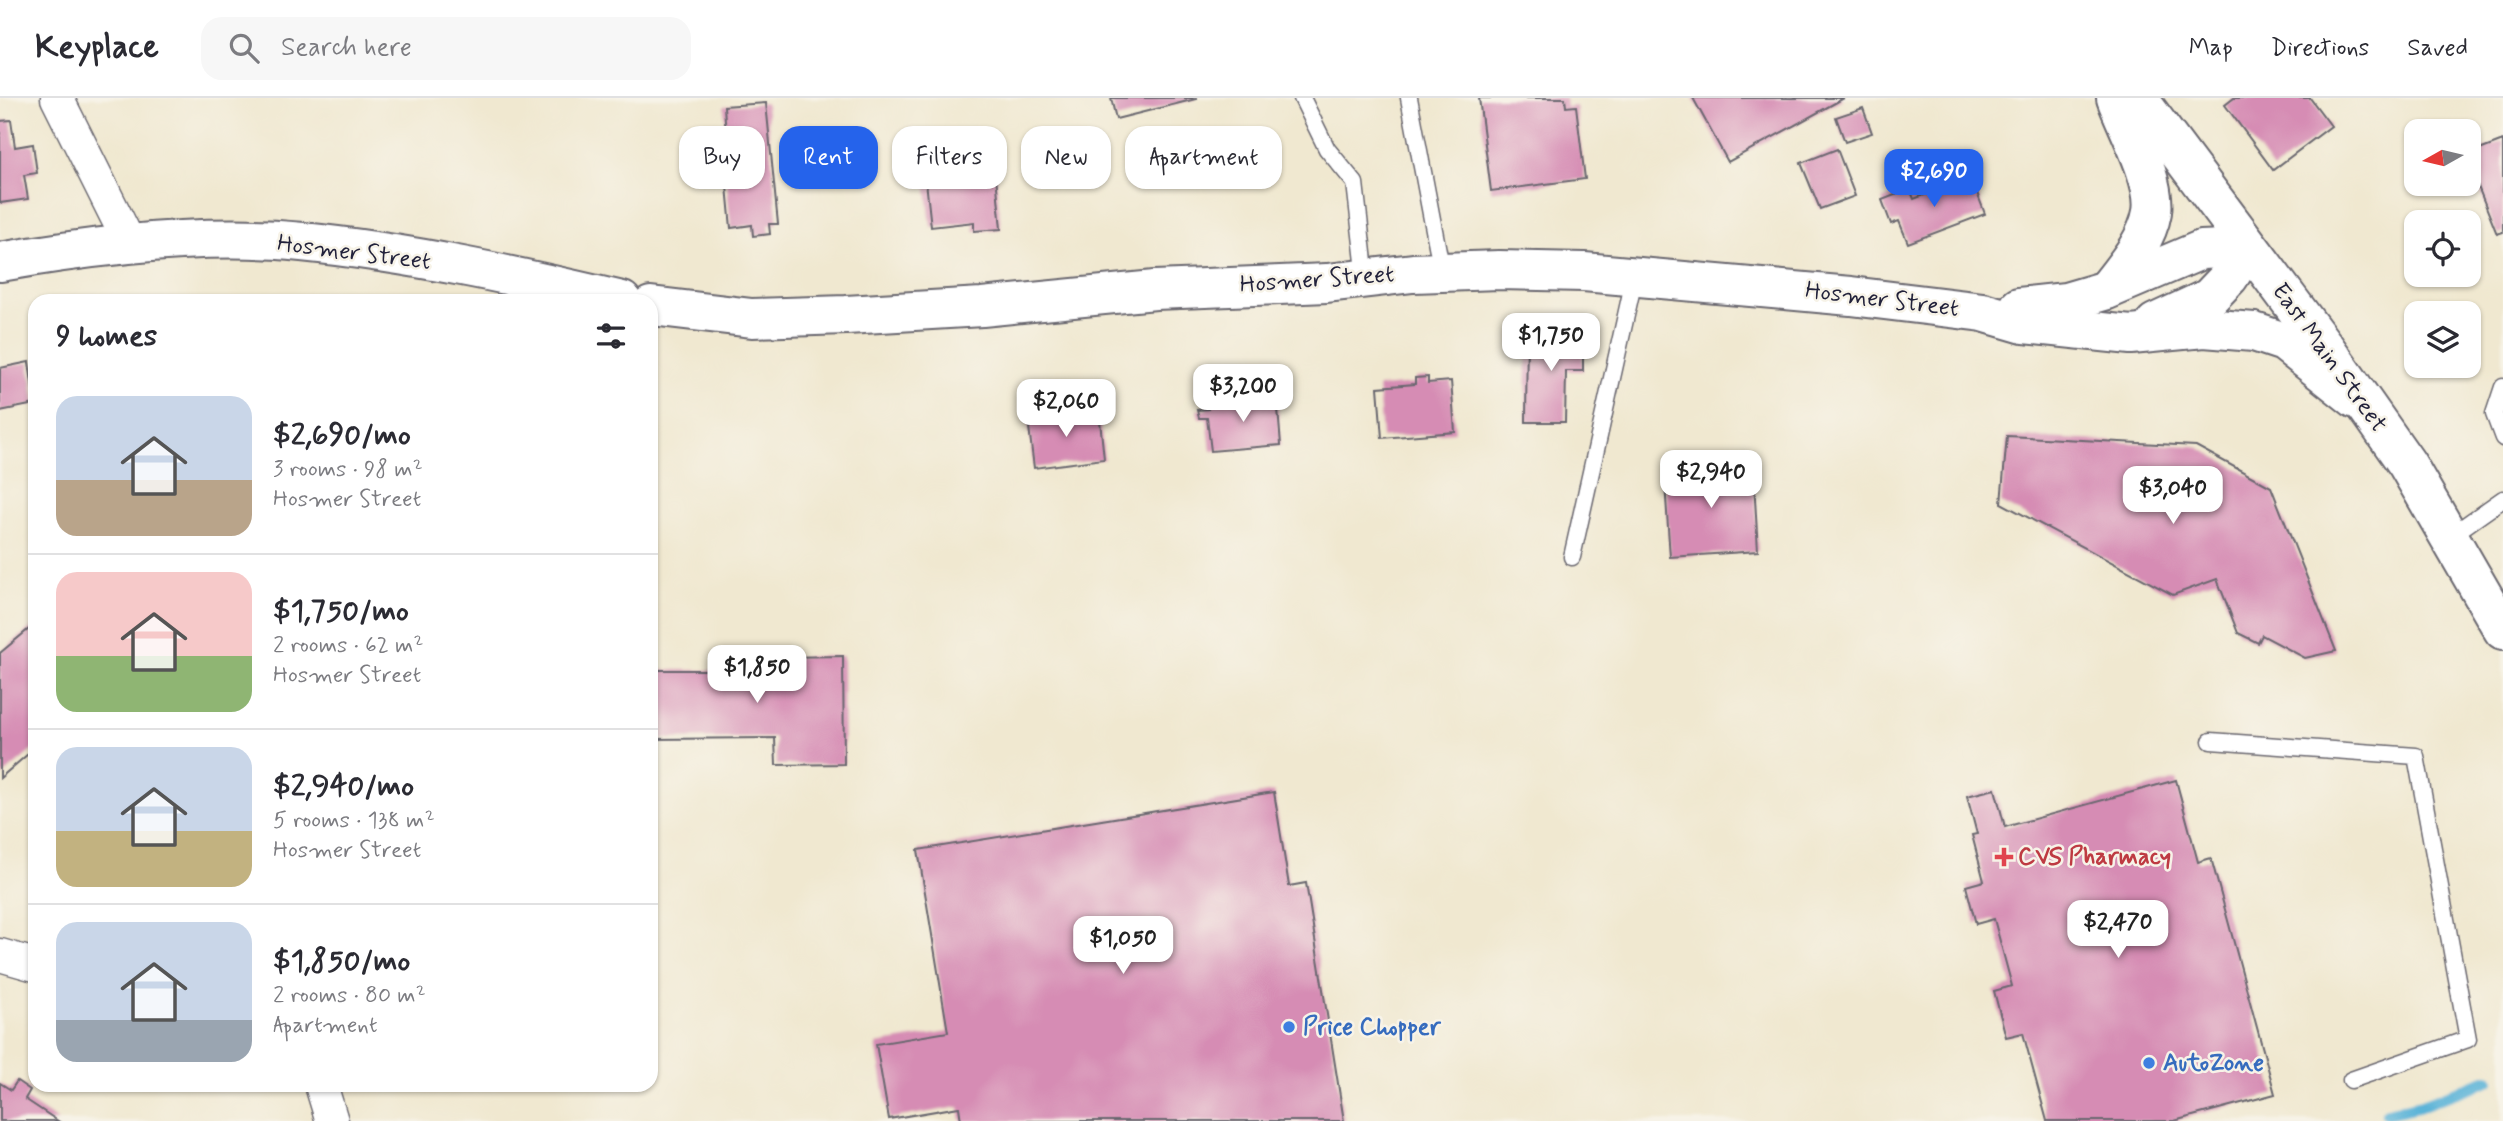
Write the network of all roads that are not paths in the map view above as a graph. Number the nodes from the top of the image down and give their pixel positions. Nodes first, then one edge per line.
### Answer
1 (57, 98) edge
2 (1302, 98) edge
3 (1409, 98) edge
4 (2116, 98) edge
5 (2138, 98) edge
6 (131, 246) junction
7 (2248, 247) junction
8 (0, 262) edge
9 (1442, 272) junction
10 (1635, 275) junction
11 (1366, 279) junction
12 (2107, 290) junction
13 (589, 294) edge
14 (658, 307) edge
15 (1983, 312) junction
16 (2131, 335) junction
17 (2503, 387) edge
18 (2361, 402) junction
19 (2503, 438) edge
20 (2503, 499) edge
21 (2449, 537) junction
22 (1572, 557) dead end
23 (2498, 614) edge
24 (2211, 741) dead end
25 (0, 955) edge
26 (28, 963) edge
27 (2351, 1080) dead end
28 (323, 1092) edge
29 (332, 1121) edge

1 - 6 street
2 - 11 lane
3 - 9 lane
4 - 12 street
5 - 7 street, East Main Street
6 - 8 street, Hosmer Street
6 - 13 street, Hosmer Street
7 - 12 street, Hosmer Street
7 - 16 street
7 - 18 street, East Main Street
9 - 10 street, Hosmer Street
9 - 11 street, Hosmer Street
10 - 15 street, Hosmer Street
10 - 22 lane
11 - 14 street, Hosmer Street
12 - 15 street, Hosmer Street
15 - 16 street, Hosmer Street
16 - 18 street, Hosmer Street
17 - 19 lane
18 - 21 street, East Main Street
20 - 21 lane
21 - 23 street, East Main Street
24 - 27 lane
25 - 26 street
28 - 29 street

